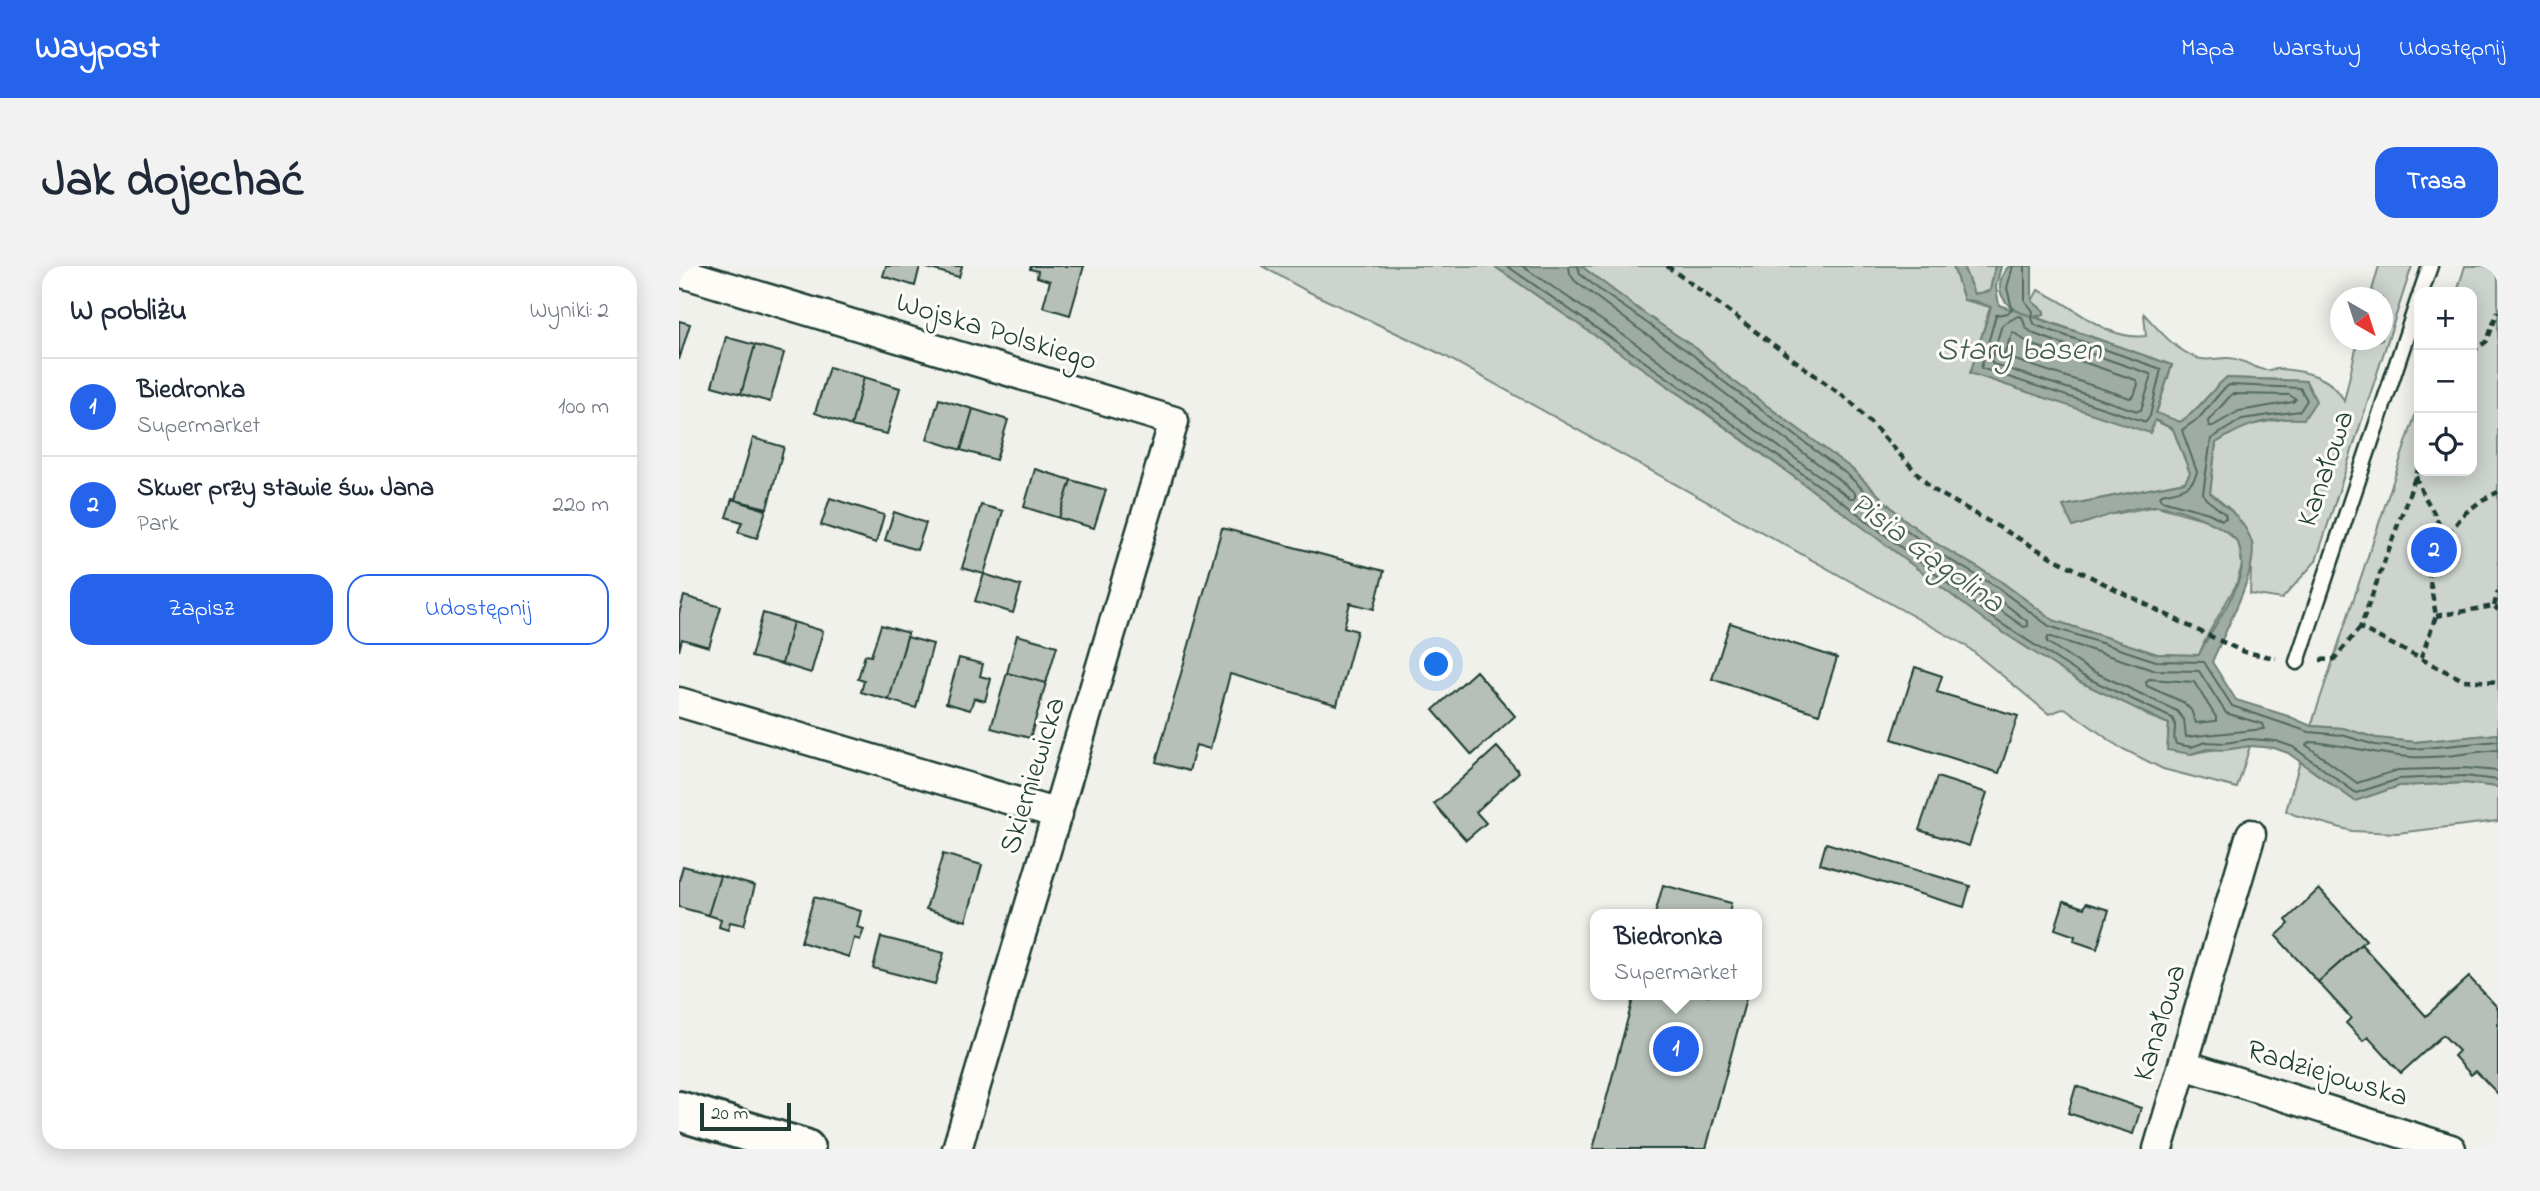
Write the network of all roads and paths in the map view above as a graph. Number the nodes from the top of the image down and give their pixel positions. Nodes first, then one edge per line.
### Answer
1 (1667, 266) edge
2 (2430, 266) edge
3 (679, 272) edge
4 (2423, 287) edge
5 (2498, 310) edge
6 (2414, 313) edge
7 (2475, 350) edge
8 (1174, 421) joint
9 (2416, 476) edge
10 (2416, 476) edge
11 (2498, 492) edge
12 (2441, 543) junction
13 (2498, 592) edge
14 (2496, 608) edge
15 (2436, 616) junction
16 (2360, 628) junction
17 (2421, 658) junction
18 (2297, 662) junction
19 (2497, 681) edge
20 (679, 702) edge
21 (1058, 814) junction
22 (2251, 834) dead end
23 (2184, 1065) junction
24 (679, 1111) edge
25 (805, 1149) edge
26 (957, 1149) edge
27 (2158, 1149) edge
28 (2451, 1149) edge

1 - 18 path
2 - 4 lane
3 - 8 street, Wojska Polskiego
5 - 7 path
6 - 18 lane, Kanałowa
8 - 21 street, Skierniewicka
9 - 12 path
10 - 16 path
11 - 12 path
12 - 15 path
13 - 14 path
14 - 15 path
15 - 17 path
16 - 17 path
16 - 18 path
17 - 19 path
20 - 21 street
21 - 26 street, Skierniewicka
22 - 23 street, Kanałowa
23 - 27 street, Kanałowa
23 - 28 street, Radziejowska
24 - 25 street

